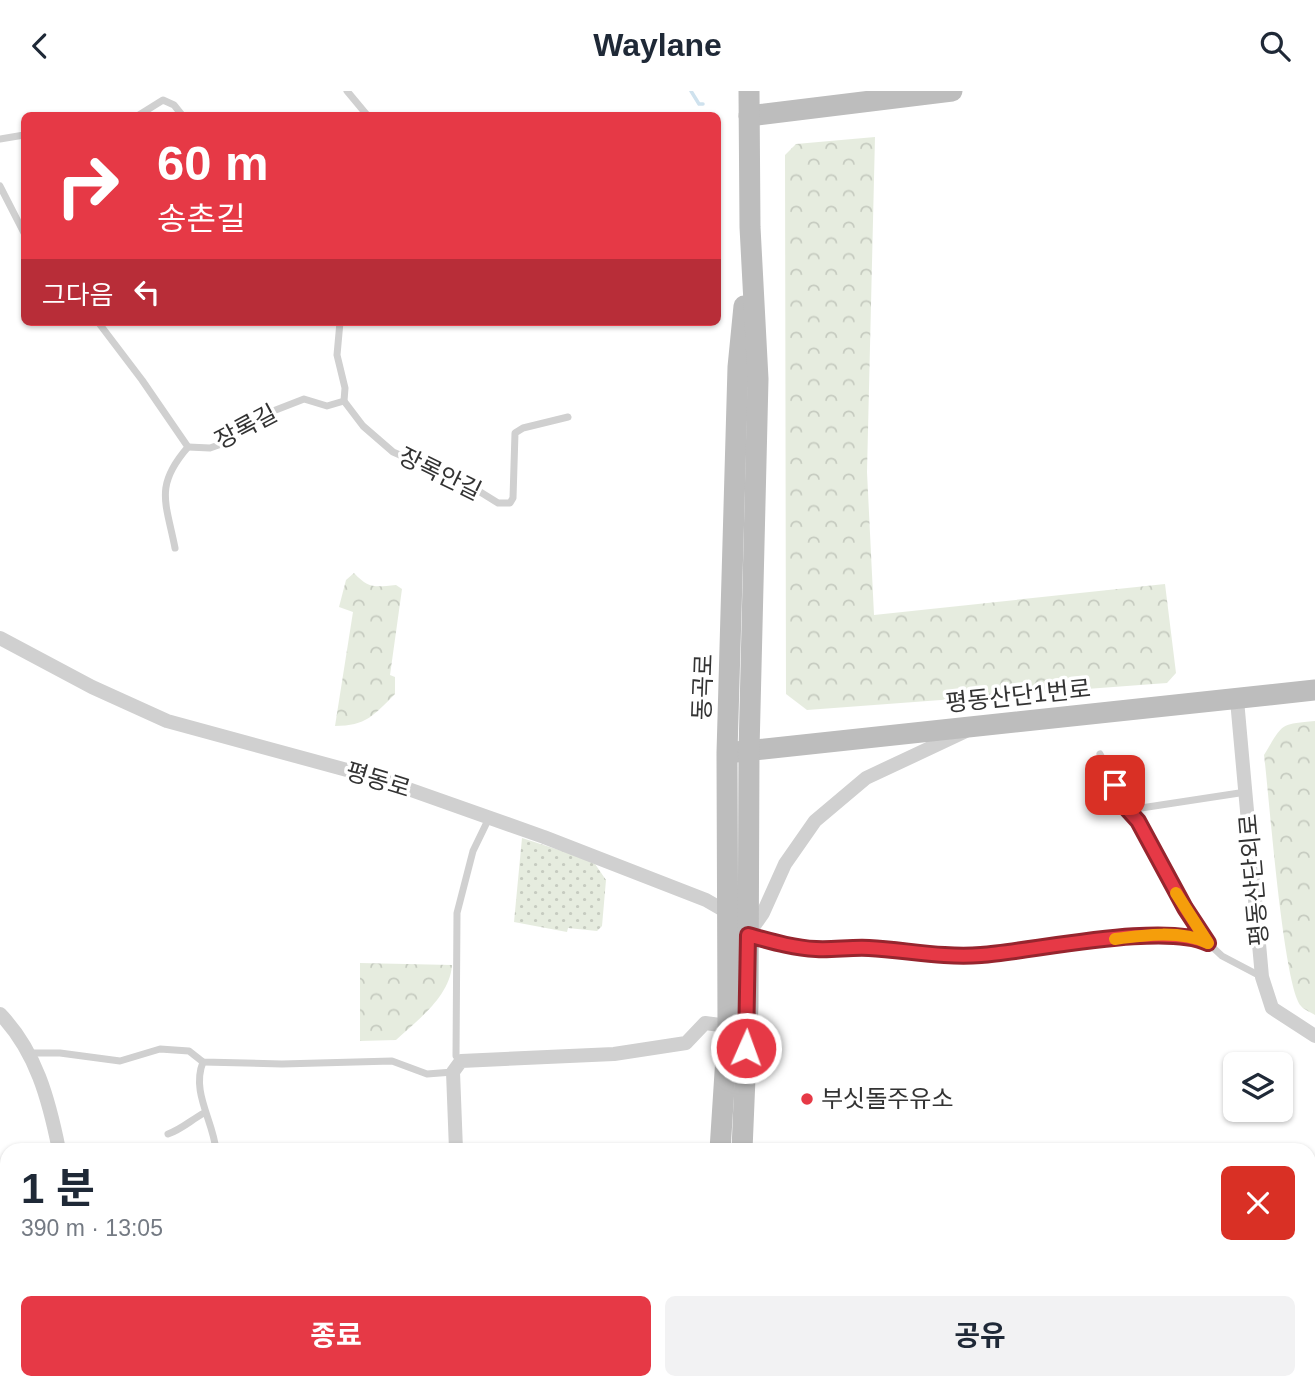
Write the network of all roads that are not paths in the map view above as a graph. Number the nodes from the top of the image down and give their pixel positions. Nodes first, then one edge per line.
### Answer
1 (347, 91) edge
2 (749, 91) edge
3 (952, 91) edge
4 (144, 112) edge
5 (180, 112) edge
6 (364, 112) edge
7 (749, 116) junction
8 (21, 136) edge
9 (0, 139) edge
10 (0, 186) edge
11 (21, 227) edge
12 (750, 227) junction
13 (101, 326) edge
14 (340, 326) edge
15 (344, 401) junction
16 (568, 417) dead end
17 (188, 447) junction
18 (175, 548) dead end
19 (0, 638) edge
20 (1315, 690) edge
21 (1237, 700) junction
22 (978, 726) junction
23 (749, 751) junction
24 (727, 753) junction
25 (1100, 754) dead end
26 (1246, 792) junction
27 (1128, 810) junction
28 (489, 817) junction
29 (729, 911) junction
30 (748, 935) junction
31 (1208, 943) junction
32 (1262, 977) junction
33 (0, 1014) edge
34 (728, 1027) junction
35 (1315, 1036) edge
36 (29, 1053) junction
37 (203, 1062) junction
38 (457, 1067) junction
39 (204, 1113) junction
40 (168, 1134) dead end
41 (58, 1143) edge
42 (216, 1143) edge
43 (456, 1143) edge
44 (720, 1143) edge
45 (742, 1143) edge

1 - 6 lane
2 - 7 main road, 동곡로
3 - 7 main road
4 - 5 lane
7 - 12 main road, 동곡로
8 - 9 lane
10 - 11 lane
12 - 23 main road, 동곡로
12 - 24 main road, 동곡로
13 - 17 lane, 장록길
14 - 15 lane
15 - 16 lane, 장록안길
15 - 17 lane, 장록길
17 - 18 lane, 장록길
19 - 28 street, 평동로
20 - 21 main road, 평동산단1번로
21 - 22 main road, 평동산단1번로
21 - 26 street, 평동산단외로
22 - 23 main road, 평동산단1번로
22 - 30 street
23 - 24 main road, 평동산단1번로
23 - 30 main road, 동곡로
24 - 29 main road, 동곡로
25 - 27 lane
26 - 27 lane
26 - 32 street, 평동산단외로
27 - 31 lane
28 - 29 street, 평동로
28 - 38 lane
29 - 30 street, 평동로
29 - 34 main road, 동곡로
30 - 31 lane
30 - 45 main road, 동곡로
31 - 32 lane
32 - 35 street, 평동산단외로
33 - 36 street
34 - 38 street
34 - 44 main road, 동곡로
36 - 37 lane
36 - 41 street
37 - 38 lane
37 - 39 lane
38 - 43 street
39 - 40 lane
39 - 42 lane

